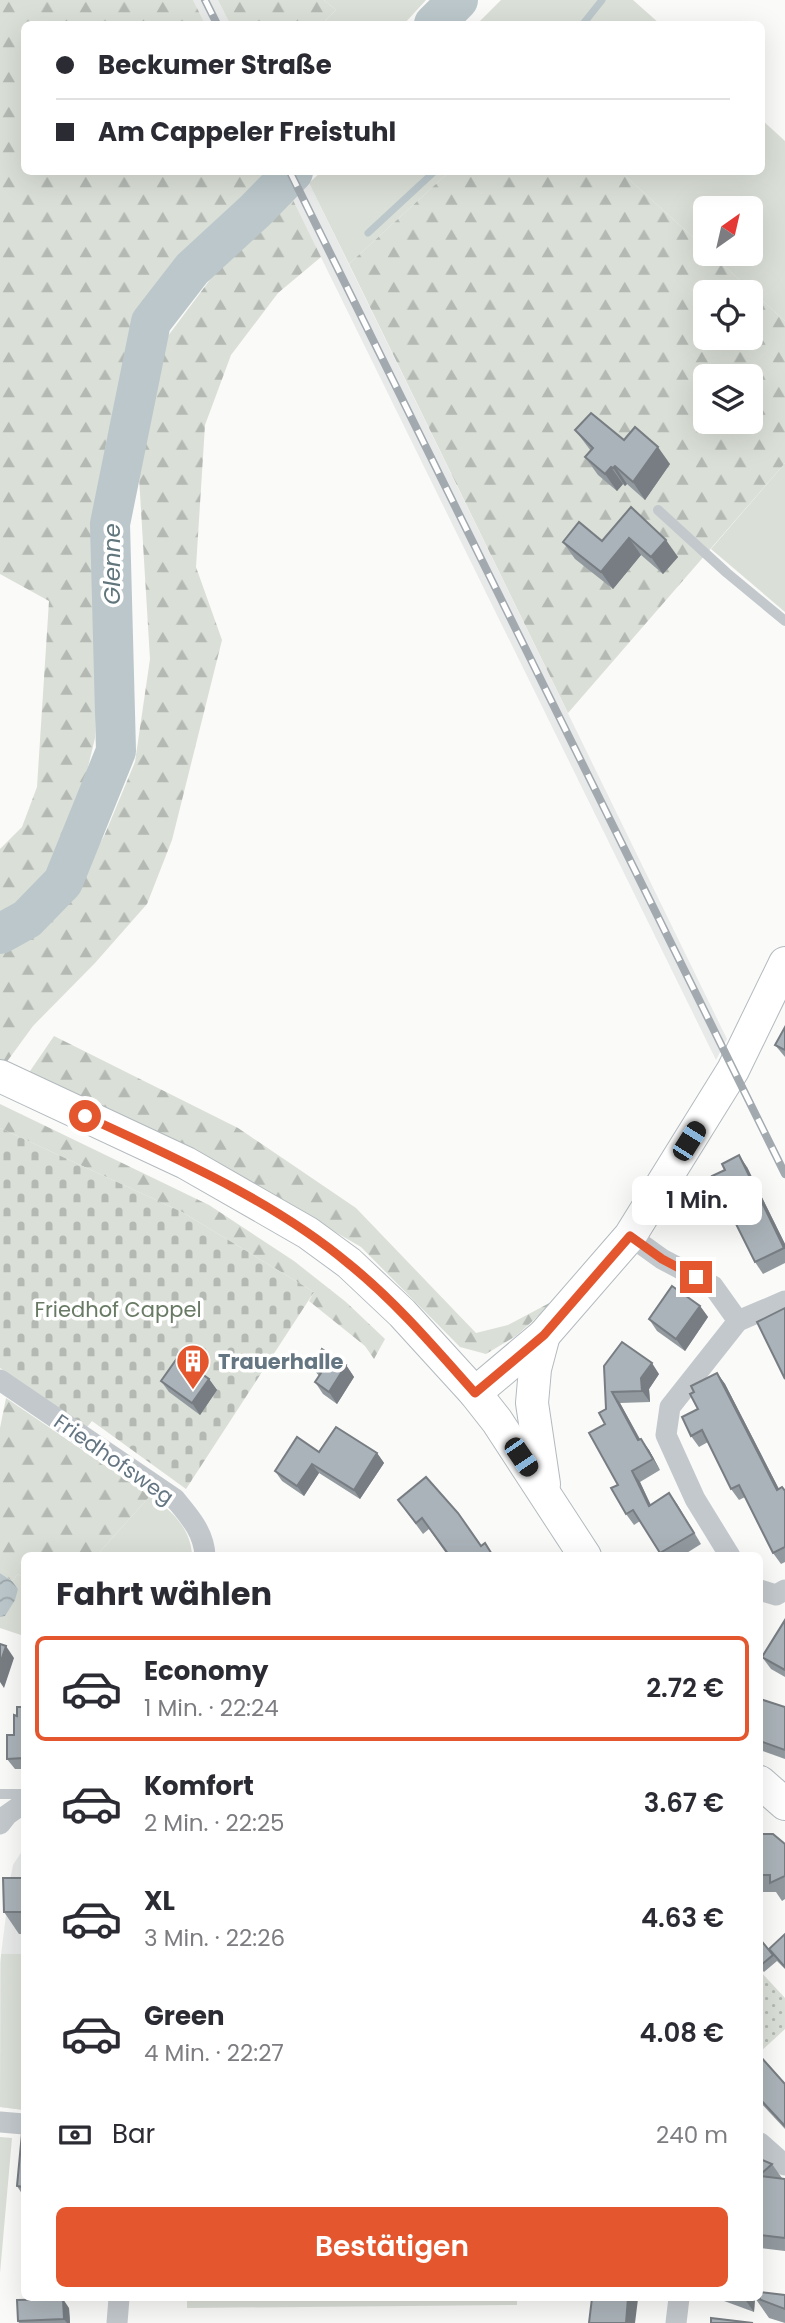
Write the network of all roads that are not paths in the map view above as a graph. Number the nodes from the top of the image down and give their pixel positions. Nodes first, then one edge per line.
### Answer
1 (658, 510) dead end
2 (785, 621) edge
3 (785, 963) edge
4 (0, 1076) edge
5 (630, 1236) junction
6 (785, 1301) edge
7 (738, 1321) junction
8 (544, 1335) junction
9 (0, 1380) edge
10 (475, 1393) junction
11 (545, 1492) junction
12 (205, 1552) edge
13 (582, 1552) edge
14 (728, 1552) edge
15 (785, 1590) edge
16 (763, 1591) edge
17 (0, 1794) edge
18 (21, 1794) edge
19 (21, 1805) edge
20 (0, 1824) edge
21 (0, 2122) edge
22 (21, 2124) edge
23 (763, 2146) edge
24 (785, 2165) edge
25 (119, 2301) edge
26 (679, 2301) edge
27 (117, 2323) edge
28 (676, 2323) edge

1 - 2 lane
3 - 5 main road
4 - 10 main road
5 - 7 street
5 - 8 main road
6 - 7 street
7 - 14 street
8 - 10 main road
8 - 11 main road
9 - 12 street, Friedhofsweg
10 - 11 main road
11 - 13 main road
15 - 16 street
17 - 18 lane
19 - 20 street
21 - 22 street
23 - 24 street
25 - 27 street
26 - 28 street

